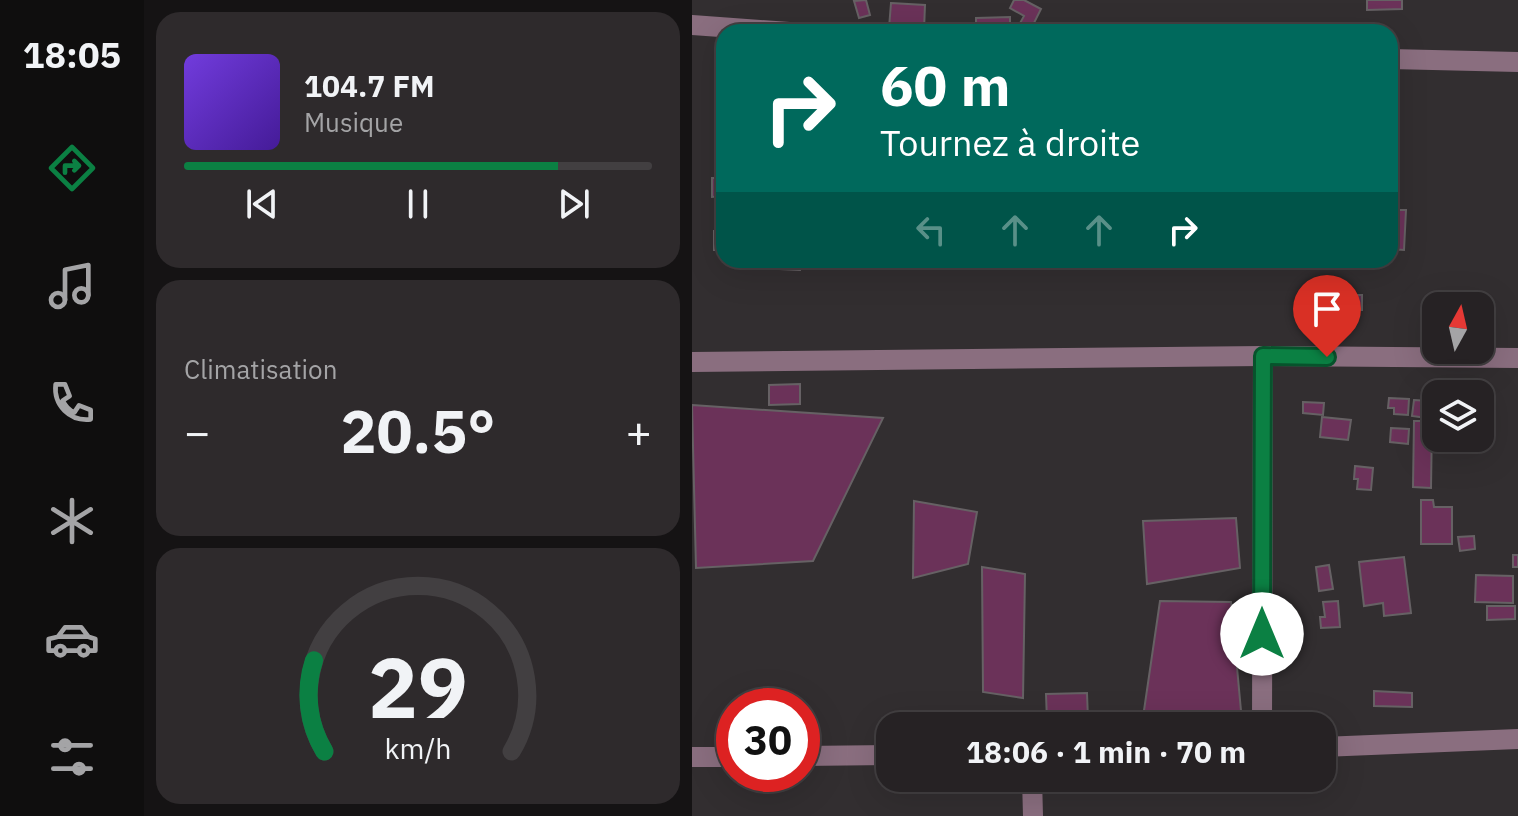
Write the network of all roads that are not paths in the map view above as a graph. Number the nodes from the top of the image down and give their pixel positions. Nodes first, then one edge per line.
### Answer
1 (692, 25) edge
2 (716, 27) edge
3 (1398, 59) edge
4 (1518, 62) edge
5 (1263, 356) junction
6 (1518, 358) edge
7 (692, 362) edge
8 (1262, 712) edge
9 (1518, 739) edge
10 (1336, 746) edge
11 (876, 755) edge
12 (820, 756) edge
13 (692, 757) edge
14 (716, 757) edge
15 (1032, 792) edge
16 (1033, 816) edge

1 - 2 street
3 - 4 street
5 - 6 street
5 - 7 street
5 - 8 street
9 - 10 street
11 - 12 street
13 - 14 street
15 - 16 street

